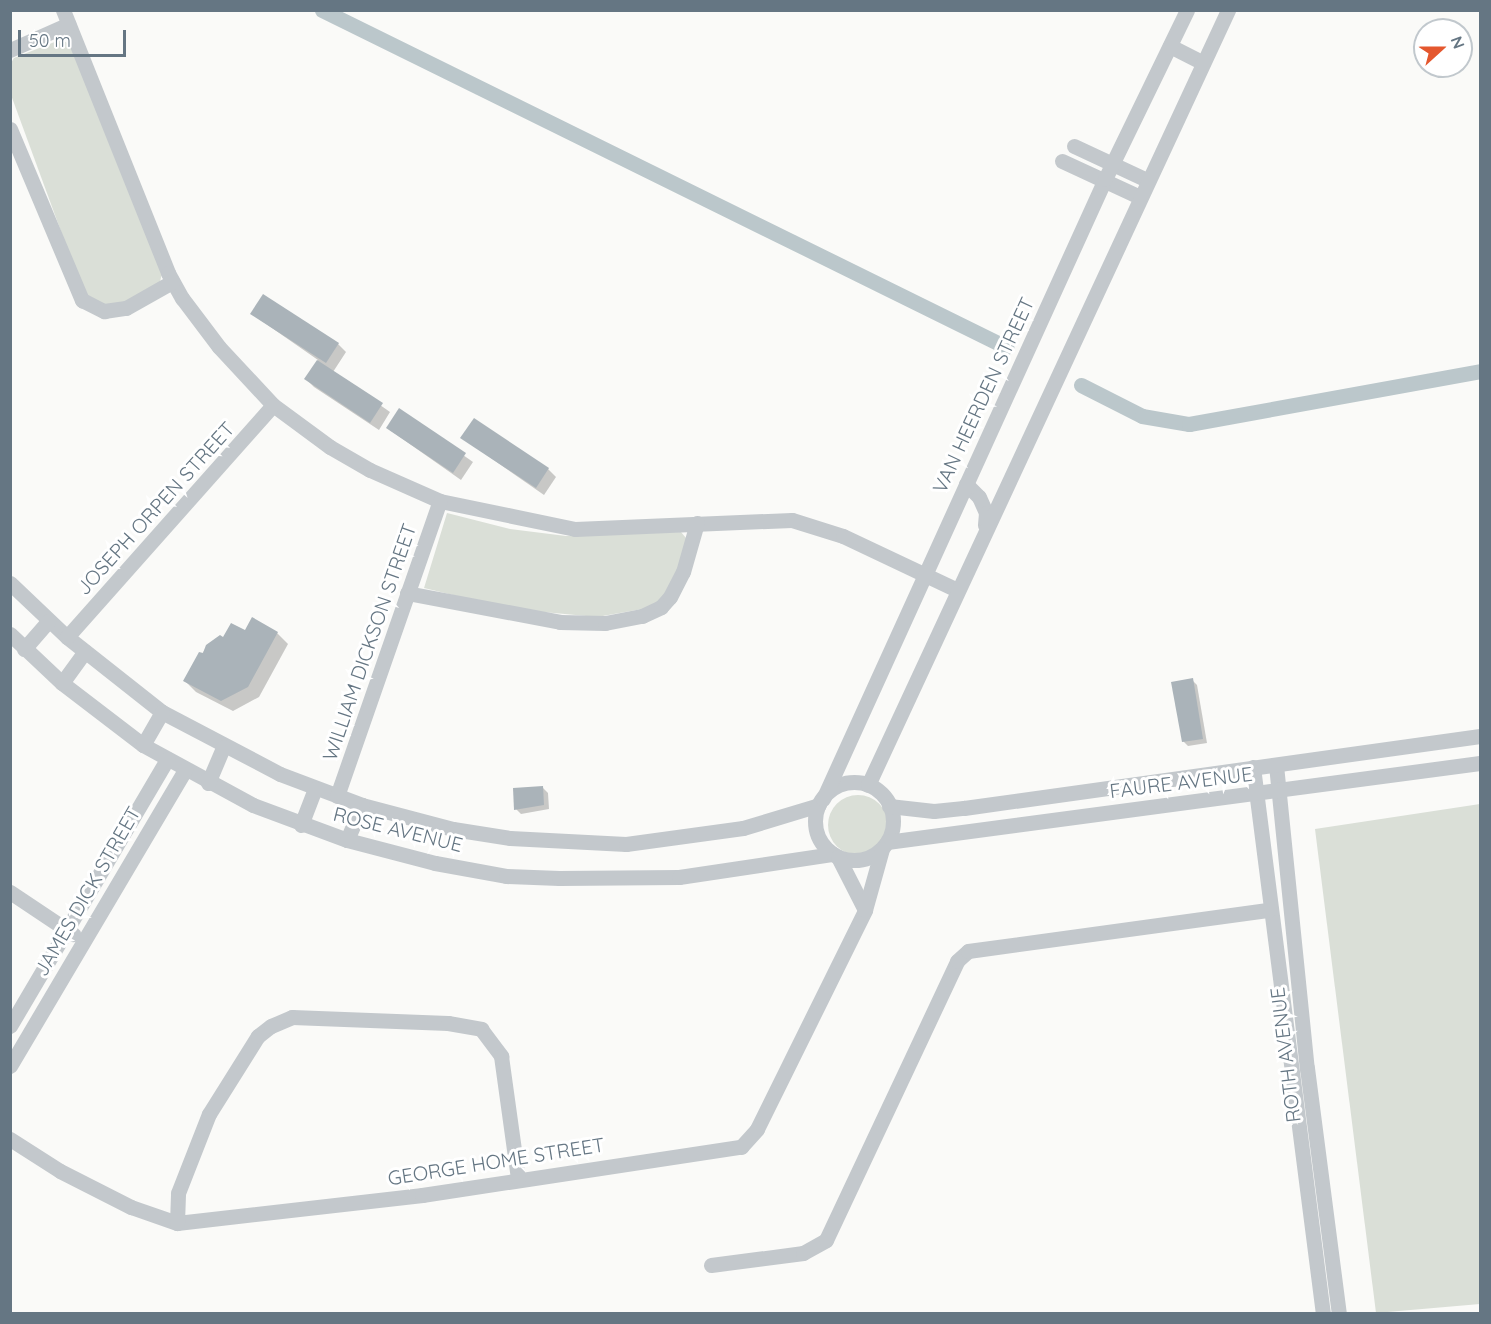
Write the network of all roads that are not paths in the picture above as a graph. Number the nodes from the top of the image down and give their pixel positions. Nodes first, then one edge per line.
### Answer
1 (1187, 10) edge
2 (1228, 10) edge
3 (66, 17) edge
4 (1170, 46) junction
5 (10, 50) edge
6 (1203, 63) junction
7 (10, 129) edge
8 (1074, 146) dead end
9 (1062, 160) dead end
10 (1113, 162) junction
11 (1105, 179) junction
12 (1148, 180) junction
13 (1140, 197) junction
14 (172, 282) junction
15 (273, 405) junction
16 (966, 484) junction
17 (440, 501) junction
18 (697, 523) junction
19 (985, 529) junction
20 (924, 573) junction
21 (10, 583) edge
22 (957, 590) junction
23 (407, 593) junction
24 (48, 621) junction
25 (10, 634) edge
26 (67, 638) junction
27 (24, 649) junction
28 (84, 651) junction
29 (62, 683) junction
30 (162, 712) junction
31 (1480, 736) edge
32 (143, 745) junction
33 (223, 747) junction
34 (167, 759) junction
35 (1480, 763) edge
36 (1276, 765) junction
37 (1253, 767) junction
38 (185, 770) junction
39 (207, 783) junction
40 (867, 785) junction
41 (315, 789) junction
42 (1078, 790) junction
43 (1279, 791) junction
44 (1254, 794) junction
45 (337, 796) junction
46 (821, 802) junction
47 (362, 805) junction
48 (889, 806) junction
49 (1087, 815) junction
50 (301, 825) junction
51 (347, 840) junction
52 (884, 845) junction
53 (835, 855) junction
54 (10, 892) edge
55 (865, 910) junction
56 (1269, 910) junction
57 (66, 928) junction
58 (82, 941) junction
59 (10, 1026) edge
60 (10, 1066) edge
61 (10, 1139) edge
62 (518, 1179) junction
63 (177, 1222) junction
64 (711, 1265) dead end
65 (1323, 1314) edge
66 (1339, 1314) edge

1 - 4 street, VAN HEERDEN STREET
2 - 6 street
3 - 5 street
3 - 14 street
4 - 6 street
4 - 10 street, VAN HEERDEN STREET
6 - 12 street
7 - 14 street
8 - 10 street
9 - 11 street
10 - 11 street, VAN HEERDEN STREET
10 - 12 street
11 - 13 street
11 - 16 street, VAN HEERDEN STREET
12 - 13 street
13 - 19 street
14 - 15 street
15 - 17 street
15 - 26 street, JOSEPH ORPEN STREET
16 - 19 street
16 - 20 street, VAN HEERDEN STREET
17 - 18 street
17 - 23 street, WILLIAM DICKSON STREET
18 - 20 street
18 - 23 street
19 - 22 street
20 - 22 street
20 - 46 street, VAN HEERDEN STREET
21 - 24 street, ROSE AVENUE
22 - 40 street
23 - 45 street, WILLIAM DICKSON STREET
24 - 26 street, ROSE AVENUE
24 - 27 street
25 - 27 street, ROSE AVENUE
26 - 28 street, ROSE AVENUE
27 - 29 street, ROSE AVENUE
28 - 29 street
28 - 30 street, ROSE AVENUE
29 - 32 street, ROSE AVENUE
30 - 32 street
30 - 33 street, ROSE AVENUE
31 - 36 street, FAURE AVENUE
32 - 34 street, ROSE AVENUE
33 - 39 street
33 - 41 street, ROSE AVENUE
34 - 38 street, ROSE AVENUE
34 - 57 street, JAMES DICK STREET
35 - 43 street, FAURE AVENUE
36 - 37 street, FAURE AVENUE
36 - 43 street, ROTH AVENUE
37 - 42 street, FAURE AVENUE
37 - 44 street, ROTH AVENUE
38 - 39 street, ROSE AVENUE
38 - 58 street, JAMES DICK STREET
39 - 50 street, ROSE AVENUE
40 - 46 street
40 - 48 street
41 - 45 street, ROSE AVENUE
41 - 50 street
42 - 48 street, FAURE AVENUE
42 - 49 street
43 - 44 street, FAURE AVENUE
43 - 66 street, ROTH AVENUE
44 - 49 street, FAURE AVENUE
44 - 56 street, ROTH AVENUE
45 - 47 street, ROSE AVENUE
46 - 47 street, ROSE AVENUE
46 - 53 street
47 - 51 street
48 - 52 street
49 - 52 street, FAURE AVENUE
50 - 51 street, ROSE AVENUE
51 - 53 street, ROSE AVENUE
52 - 53 street
52 - 55 street, GEORGE HOME STREET
53 - 55 street
54 - 57 street
55 - 62 street, GEORGE HOME STREET
56 - 64 street
56 - 65 street, ROTH AVENUE
57 - 58 street
57 - 59 street, JAMES DICK STREET
58 - 60 street, JAMES DICK STREET
61 - 63 street, GEORGE HOME STREET
62 - 63 street, GEORGE HOME STREET
62 - 63 street

